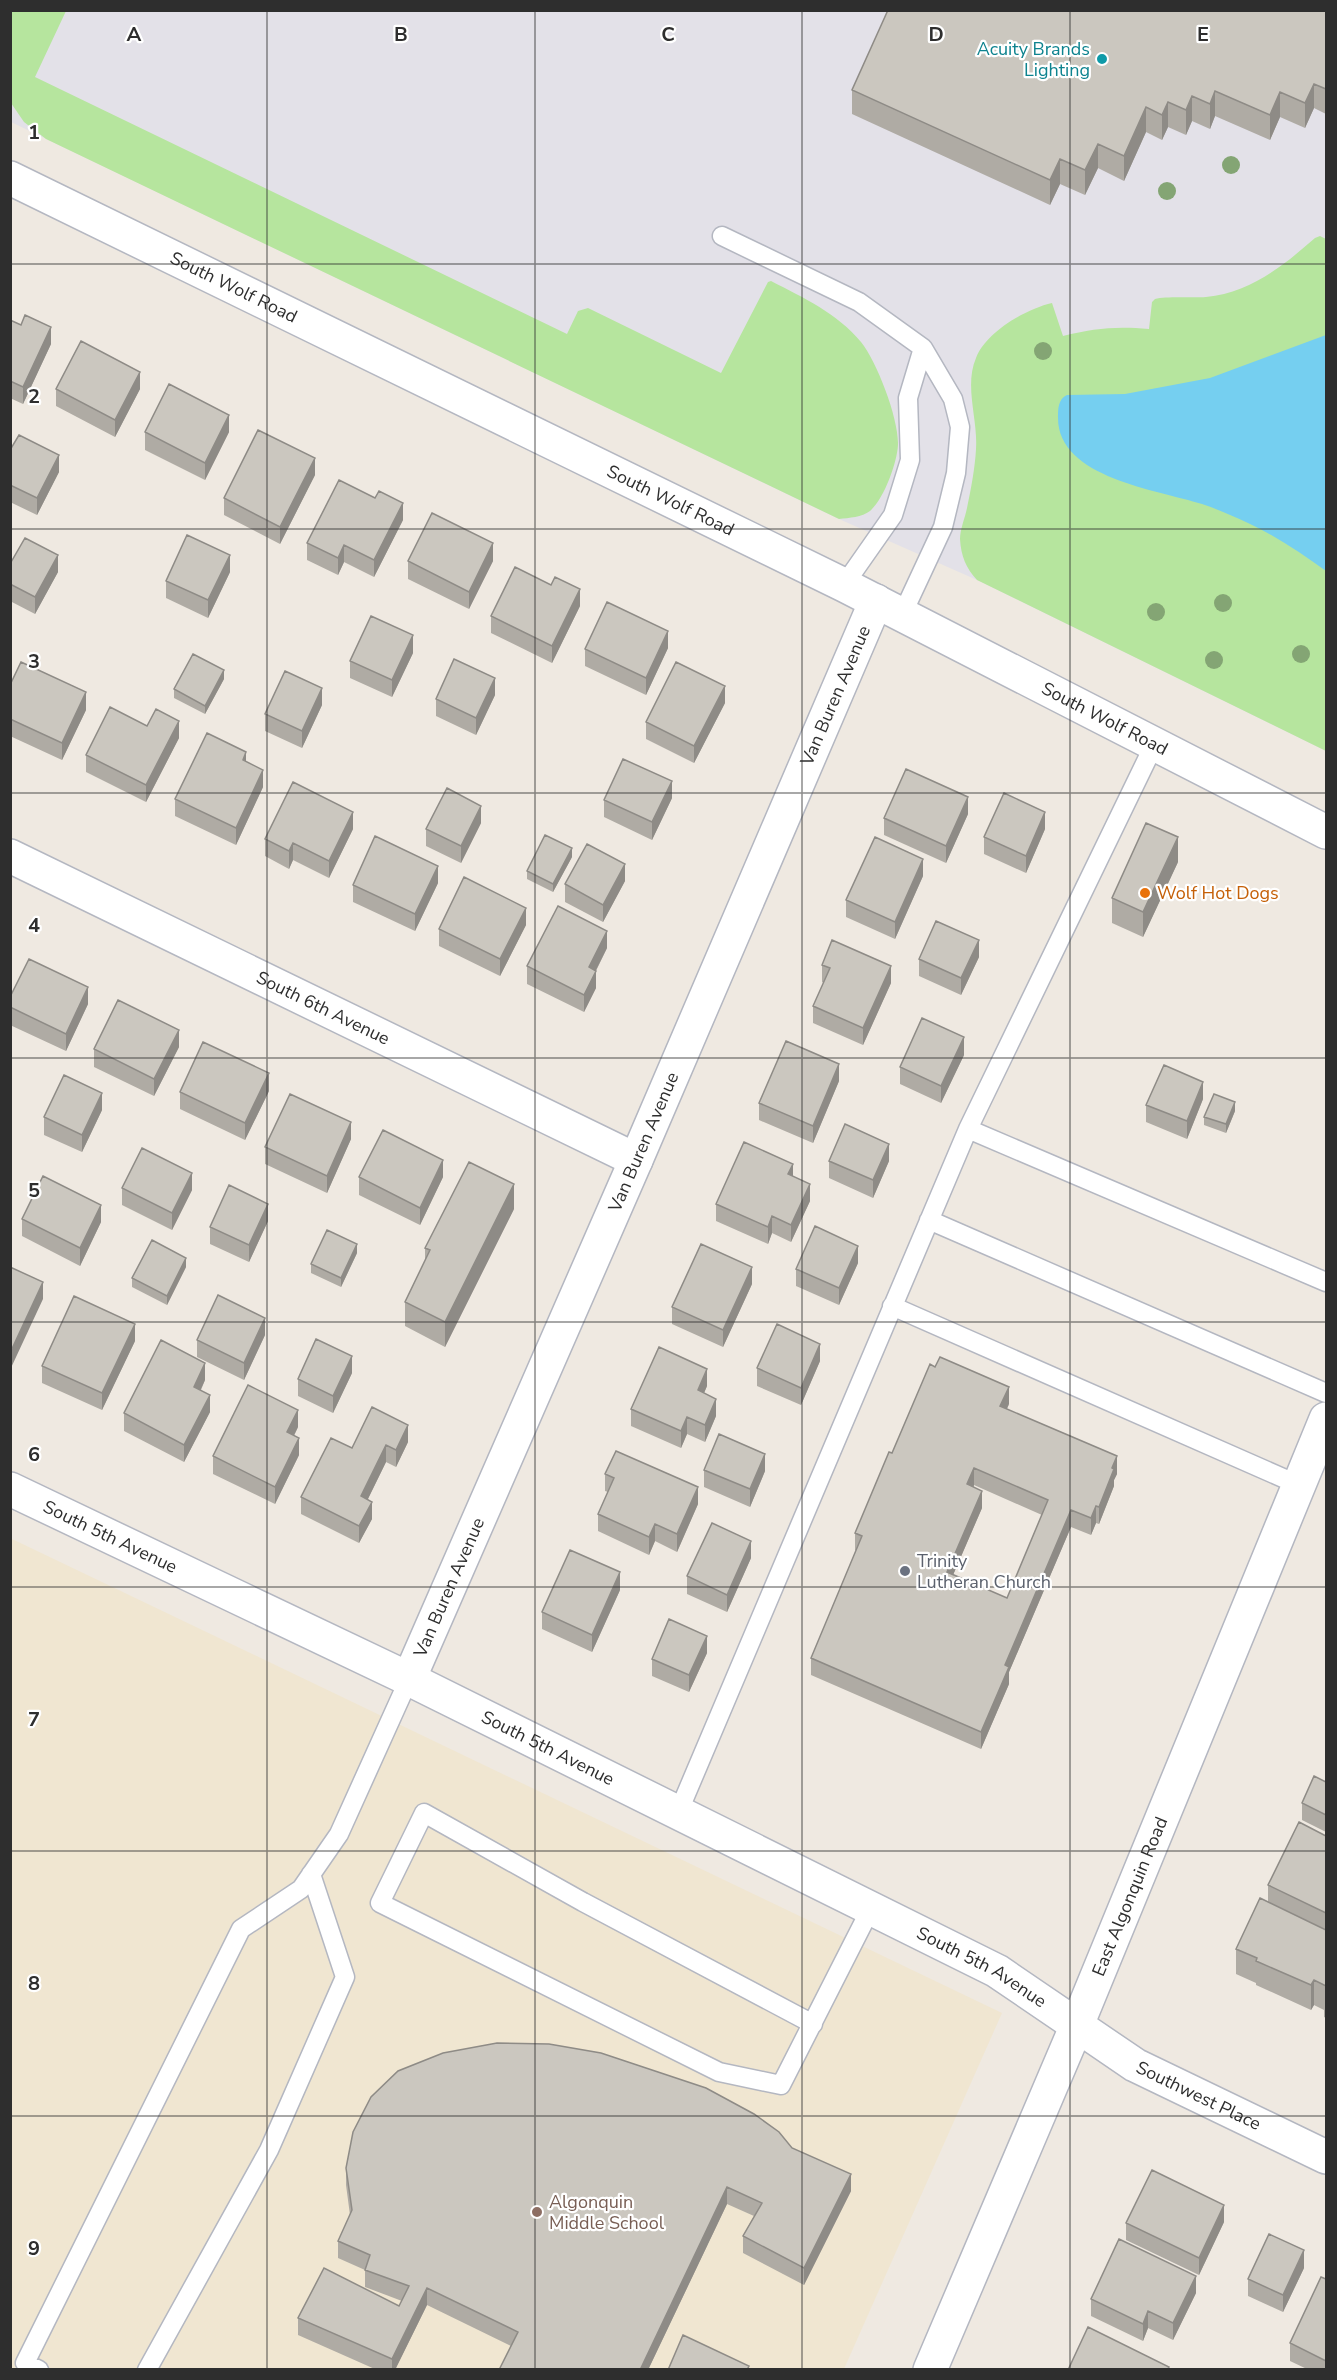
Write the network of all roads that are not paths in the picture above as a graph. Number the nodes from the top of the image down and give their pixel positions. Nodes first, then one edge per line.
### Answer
1 (10, 178) edge
2 (722, 236) dead end
3 (923, 348) junction
4 (844, 585) junction
5 (889, 608) junction
6 (1154, 745) junction
7 (1326, 832) edge
8 (10, 856) edge
9 (968, 1129) junction
10 (636, 1160) junction
11 (929, 1220) junction
12 (1326, 1282) edge
13 (892, 1306) junction
14 (1326, 1393) edge
15 (1326, 1419) edge
16 (1299, 1485) junction
17 (10, 1489) edge
18 (409, 1679) junction
19 (678, 1813) junction
20 (311, 1874) junction
21 (871, 1908) junction
22 (813, 2024) junction
23 (1077, 2025) junction
24 (1326, 2157) edge
25 (39, 2370) edge
26 (147, 2370) edge
27 (930, 2370) edge

1 - 4 street, South Wolf Road
2 - 3 lane
3 - 4 lane
3 - 5 lane
4 - 5 street, South Wolf Road
5 - 6 street, South Wolf Road
5 - 10 street, Van Buren Avenue
6 - 7 street, South Wolf Road
6 - 9 lane
8 - 10 street, South 6th Avenue
9 - 11 lane
9 - 12 lane
10 - 18 street, Van Buren Avenue
11 - 13 lane
11 - 14 lane
13 - 16 lane
13 - 19 lane
15 - 16 street, East Algonquin Road
16 - 23 street, East Algonquin Road
17 - 18 street, South 5th Avenue
18 - 19 street, South 5th Avenue
18 - 20 lane
19 - 21 street, South 5th Avenue
20 - 25 lane
20 - 26 lane
21 - 22 lane
21 - 23 street, South 5th Avenue
22 - 22 lane
23 - 24 street, Southwest Place
23 - 27 street, East Algonquin Road

